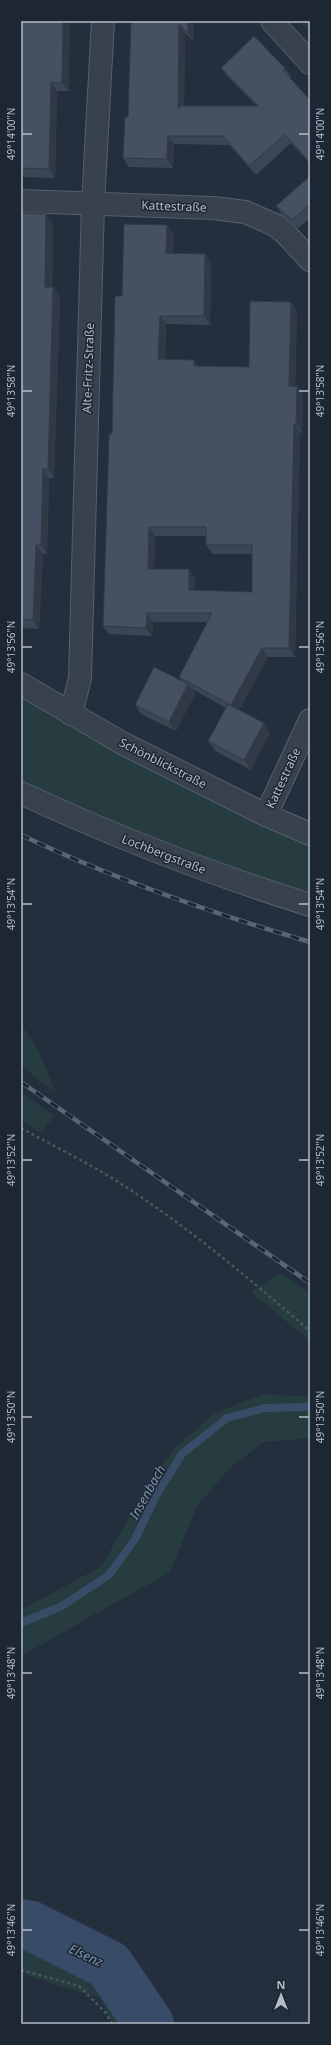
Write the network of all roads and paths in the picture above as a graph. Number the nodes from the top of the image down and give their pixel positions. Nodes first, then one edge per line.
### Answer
1 (103, 21) edge
2 (272, 21) edge
3 (310, 63) edge
4 (21, 201) edge
5 (93, 203) junction
6 (310, 260) edge
7 (21, 684) edge
8 (71, 714) junction
9 (310, 720) edge
10 (21, 793) edge
11 (266, 814) junction
12 (310, 834) edge
13 (310, 905) edge
14 (21, 1128) edge
15 (310, 1331) edge
16 (21, 1970) edge
17 (112, 2024) edge

1 - 5 street, Alte-Fritz-Straße
2 - 3 street
4 - 5 street, Kattestraße
5 - 6 street, Kattestraße
5 - 8 street, Alte-Fritz-Straße
7 - 8 street, Schönblickstraße
8 - 11 street, Schönblickstraße
9 - 11 street, Kattestraße
10 - 13 street, Lochbergstraße
11 - 12 street, Schönblickstraße
14 - 15 path
16 - 17 path

